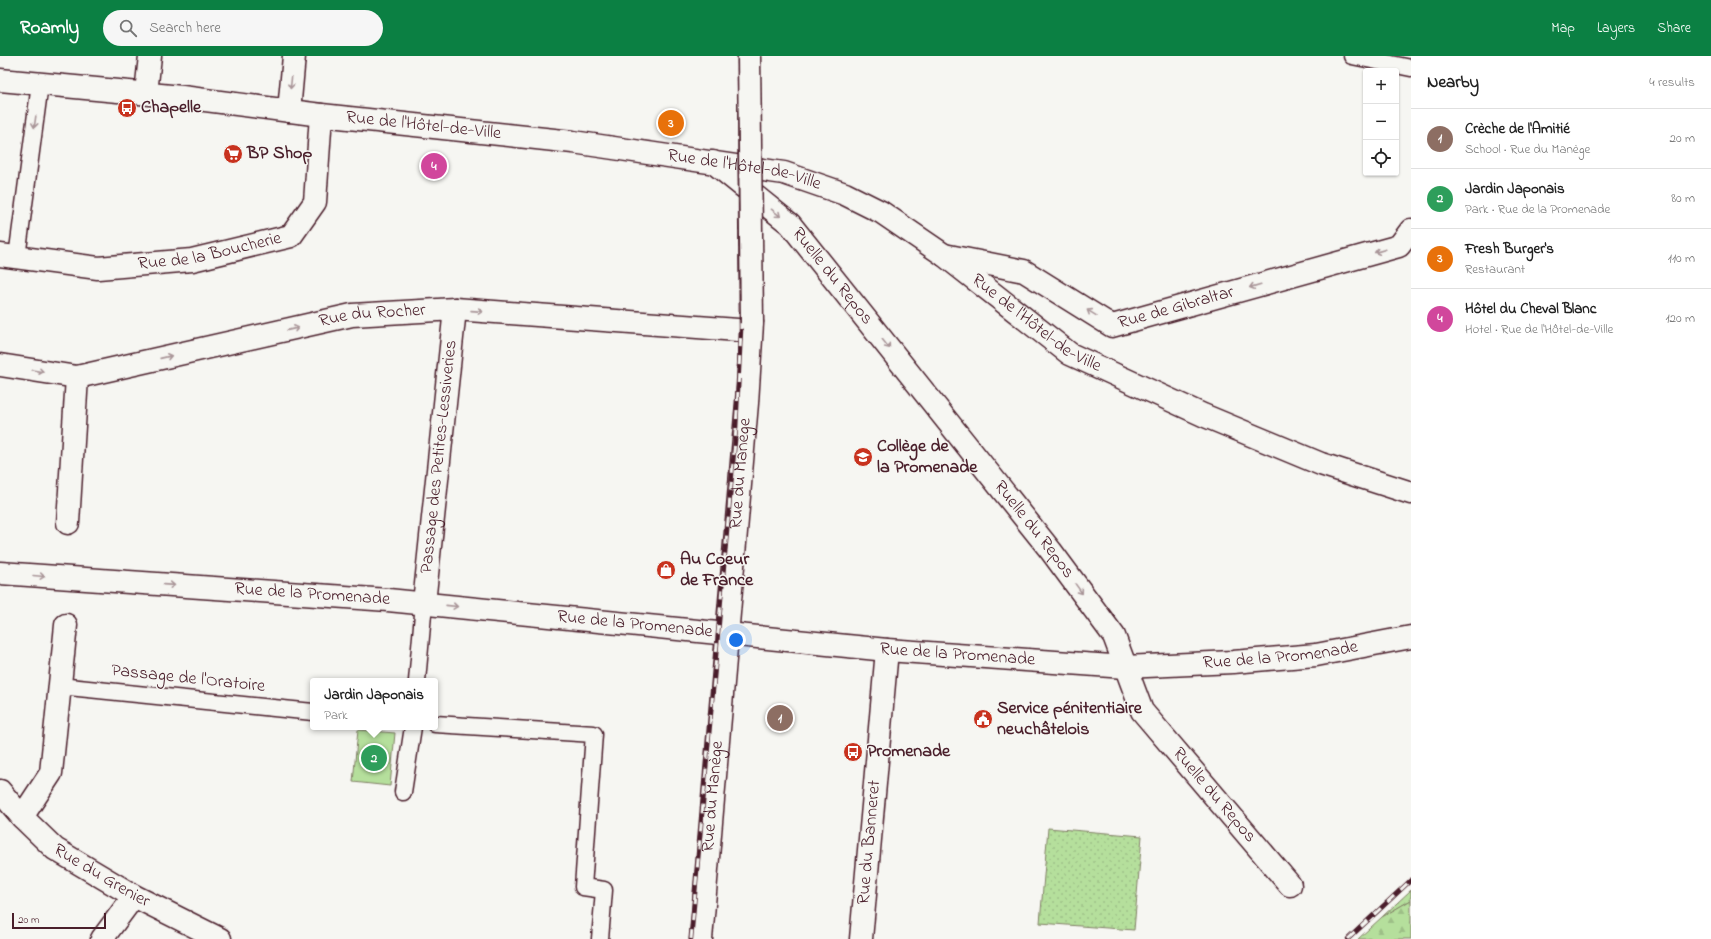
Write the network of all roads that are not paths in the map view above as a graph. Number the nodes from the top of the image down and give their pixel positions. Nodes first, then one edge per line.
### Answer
1 (150, 56) edge
2 (294, 56) edge
3 (749, 56) edge
4 (1352, 56) edge
5 (1411, 68) edge
6 (0, 80) edge
7 (40, 84) junction
8 (146, 93) junction
9 (289, 111) junction
10 (321, 115) junction
11 (713, 162) junction
12 (1411, 230) edge
13 (944, 255) junction
14 (8, 256) edge
15 (455, 309) junction
16 (751, 327) junction
17 (0, 365) edge
18 (77, 377) junction
19 (1411, 493) edge
20 (68, 523) dead end
21 (0, 573) edge
22 (424, 603) junction
23 (66, 624) dead end
24 (727, 633) junction
25 (1411, 637) edge
26 (888, 650) junction
27 (1125, 667) junction
28 (417, 678) edge
29 (59, 686) junction
30 (310, 712) edge
31 (438, 724) edge
32 (413, 730) edge
33 (0, 792) edge
34 (403, 792) dead end
35 (22, 817) junction
36 (1290, 885) dead end
37 (134, 896) junction
38 (102, 939) edge
39 (220, 939) edge
40 (600, 939) edge
41 (701, 939) edge
42 (861, 939) edge

1 - 8 street
2 -> 9 street
3 - 16 street, Rue du Manège, bridge
4 - 5 lane
6 - 7 street, Rue de l'Hôtel-de-Ville
7 - 8 street, Rue de l'Hôtel-de-Ville
7 -> 14 lane
8 - 9 street, Rue de l'Hôtel-de-Ville
9 - 10 street, Rue de l'Hôtel-de-Ville
10 - 11 street, Rue de l'Hôtel-de-Ville
10 - 14 street, Rue de la Boucherie
11 - 13 street, Rue de l'Hôtel-de-Ville
11 -> 27 street, Ruelle du Repos
12 -> 13 street, Rue de Gibraltar
13 - 19 street, Rue de l'Hôtel-de-Ville
15 -> 16 street, Rue du Rocher
18 -> 15 street, Rue du Rocher
15 - 22 street, Passage des Petites-Lessiveries
16 - 24 street, Rue du Manège
17 -> 18 street, Rue du Rocher
18 - 20 street
21 -> 22 street, Rue de la Promenade
22 -> 24 street, Rue de la Promenade
22 - 28 lane
23 - 29 street
24 - 26 street, Rue de la Promenade
24 - 41 street, Rue du Manège
25 - 27 street, Rue de la Promenade
26 - 27 street, Rue de la Promenade
26 - 42 street, Rue du Banneret
27 - 36 street, Ruelle du Repos
29 - 30 lane, Passage de l'Oratoire
29 - 35 street
31 - 40 lane
32 - 34 lane
33 - 35 street, Rue du Grenier
35 - 37 street, Rue du Grenier
37 - 38 street
37 - 39 street, Rue du Grenier

